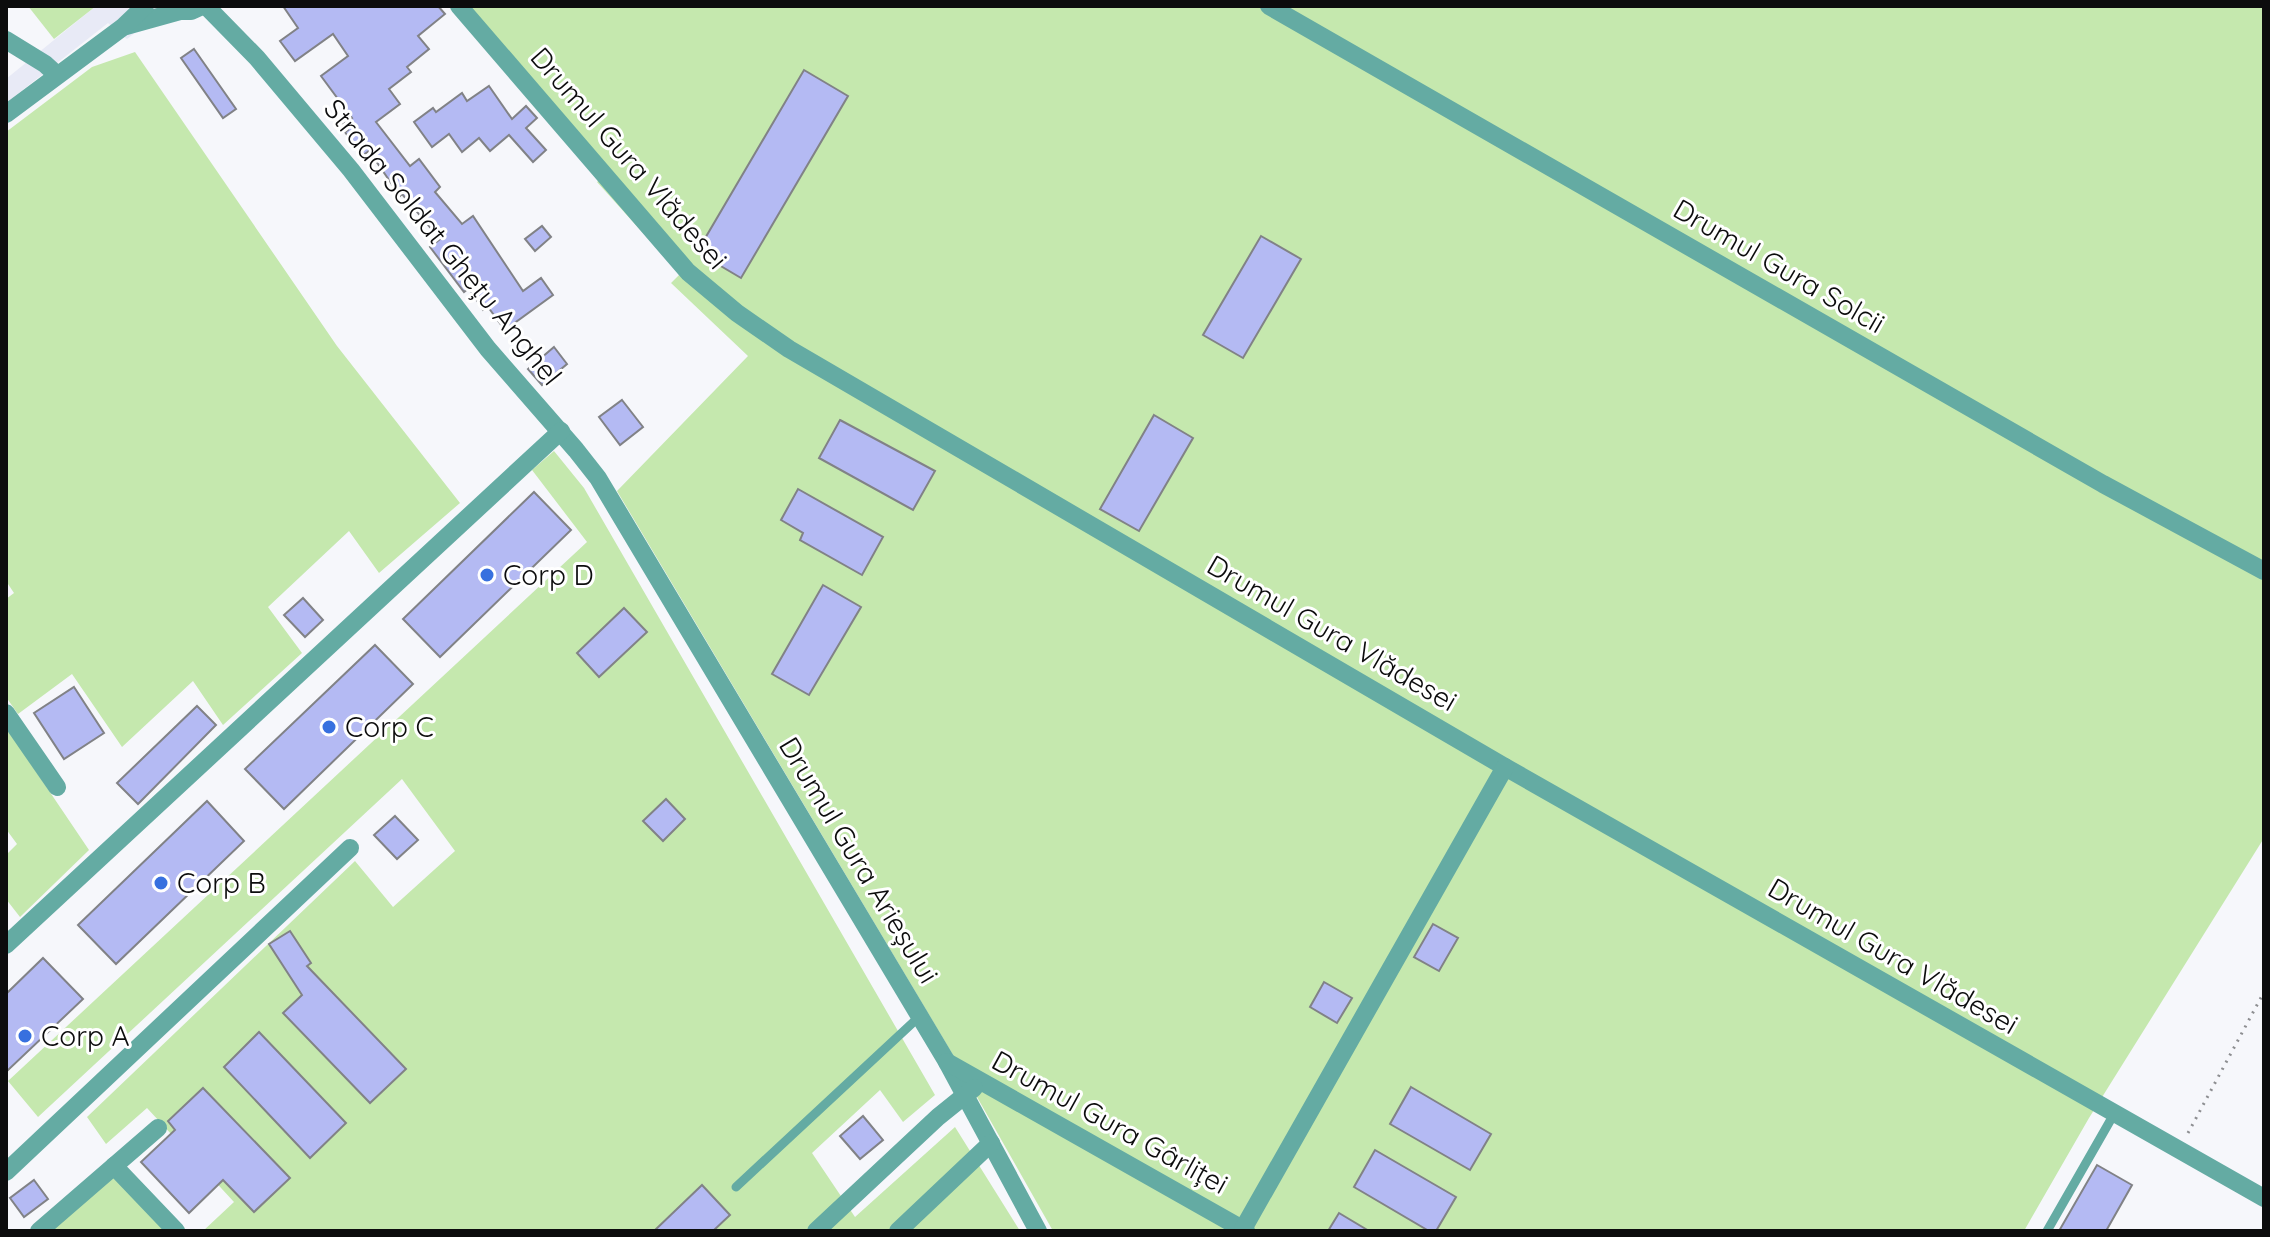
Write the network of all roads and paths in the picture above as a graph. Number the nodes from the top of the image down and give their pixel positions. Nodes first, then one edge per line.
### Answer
1 (145, 6) edge
2 (204, 6) edge
3 (459, 6) edge
4 (1269, 6) edge
5 (176, 8) edge
6 (123, 27) junction
7 (6, 40) edge
8 (57, 75) junction
9 (6, 114) edge
10 (561, 431) junction
11 (625, 521) joint
12 (2264, 571) edge
13 (6, 713) edge
14 (1505, 767) junction
15 (57, 787) dead end
16 (350, 848) dead end
17 (6, 945) edge
18 (2264, 992) edge
19 (920, 1016) junction
20 (947, 1062) junction
21 (982, 1082) junction
22 (964, 1095) junction
23 (2114, 1114) junction
24 (158, 1128) dead end
25 (991, 1143) junction
26 (2178, 1150) junction
27 (114, 1166) junction
28 (6, 1172) edge
29 (736, 1187) dead end
30 (2264, 1198) edge
31 (1245, 1230) edge
32 (39, 1231) edge
33 (176, 1231) edge
34 (816, 1231) edge
35 (898, 1231) edge
36 (1038, 1231) edge
37 (2047, 1231) edge

1 - 6 street
2 - 5 street
2 - 10 street, Strada Soldat Ghețu Anghel
3 - 14 street, Drumul Gura Vlădesei
4 - 12 street, Drumul Gura Solcii
5 - 6 street
6 - 8 street
7 - 8 street
8 - 9 street
10 - 11 street, Strada Soldat Ghețu Anghel
10 - 17 street
11 - 19 street, Drumul Gura Arieșului
13 - 15 street
14 - 23 street, Drumul Gura Vlădesei
14 - 31 street
16 - 28 street
18 - 26 path
19 - 20 street, Drumul Gura Arieșului
19 - 29 lane
20 - 21 street, Drumul Gura Gârliței
20 - 22 street, Drumul Gura Arieșului
21 - 22 street
21 - 31 street, Drumul Gura Gârliței
22 - 25 street, Drumul Gura Arieșului
22 - 34 street
23 - 26 street, Drumul Gura Vlădesei
23 - 37 lane
24 - 27 street
25 - 35 street
25 - 36 street, Drumul Gura Arieșului
26 - 30 street, Drumul Gura Vlădesei
27 - 32 street
27 - 33 street

